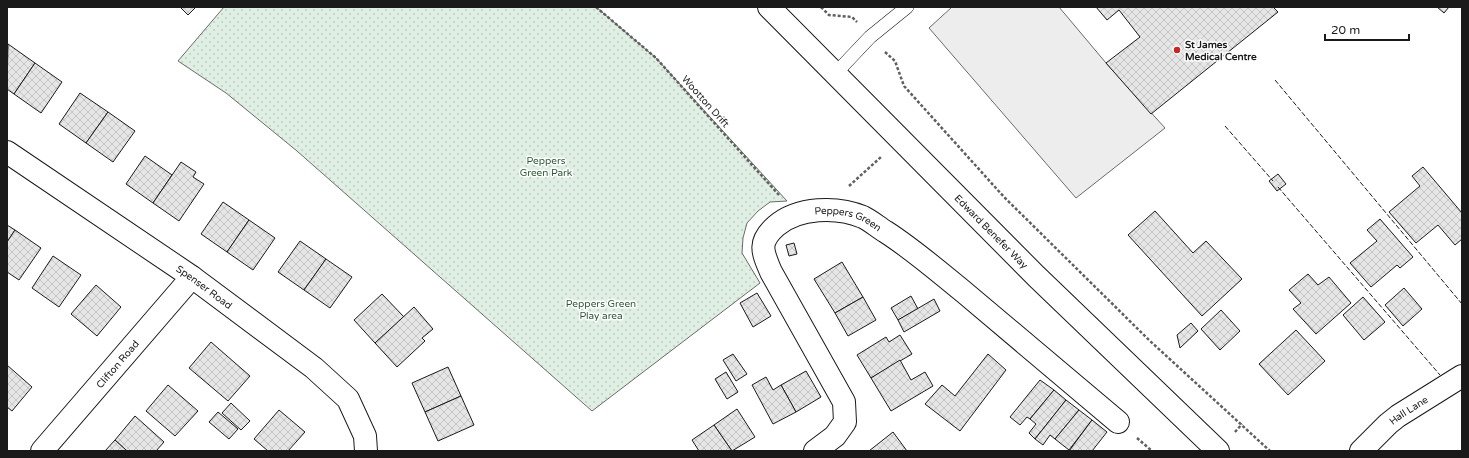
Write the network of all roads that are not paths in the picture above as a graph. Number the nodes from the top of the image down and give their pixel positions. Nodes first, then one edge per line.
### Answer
1 (769, 7) edge
2 (907, 7) edge
3 (835, 74) junction
4 (7, 152) edge
5 (192, 277) junction
6 (1462, 376) edge
7 (1118, 422) dead end
8 (42, 451) edge
9 (366, 451) edge
10 (814, 451) edge
11 (1218, 451) edge
12 (1361, 451) edge

1 - 3 street, Edward Benefer Way
2 - 3 lane
3 - 11 street, Edward Benefer Way
4 - 5 street, Spenser Road
5 - 8 street, Clifton Road
5 - 9 street, Spenser Road
6 - 12 street, Hall Lane
7 - 10 street, Peppers Green

